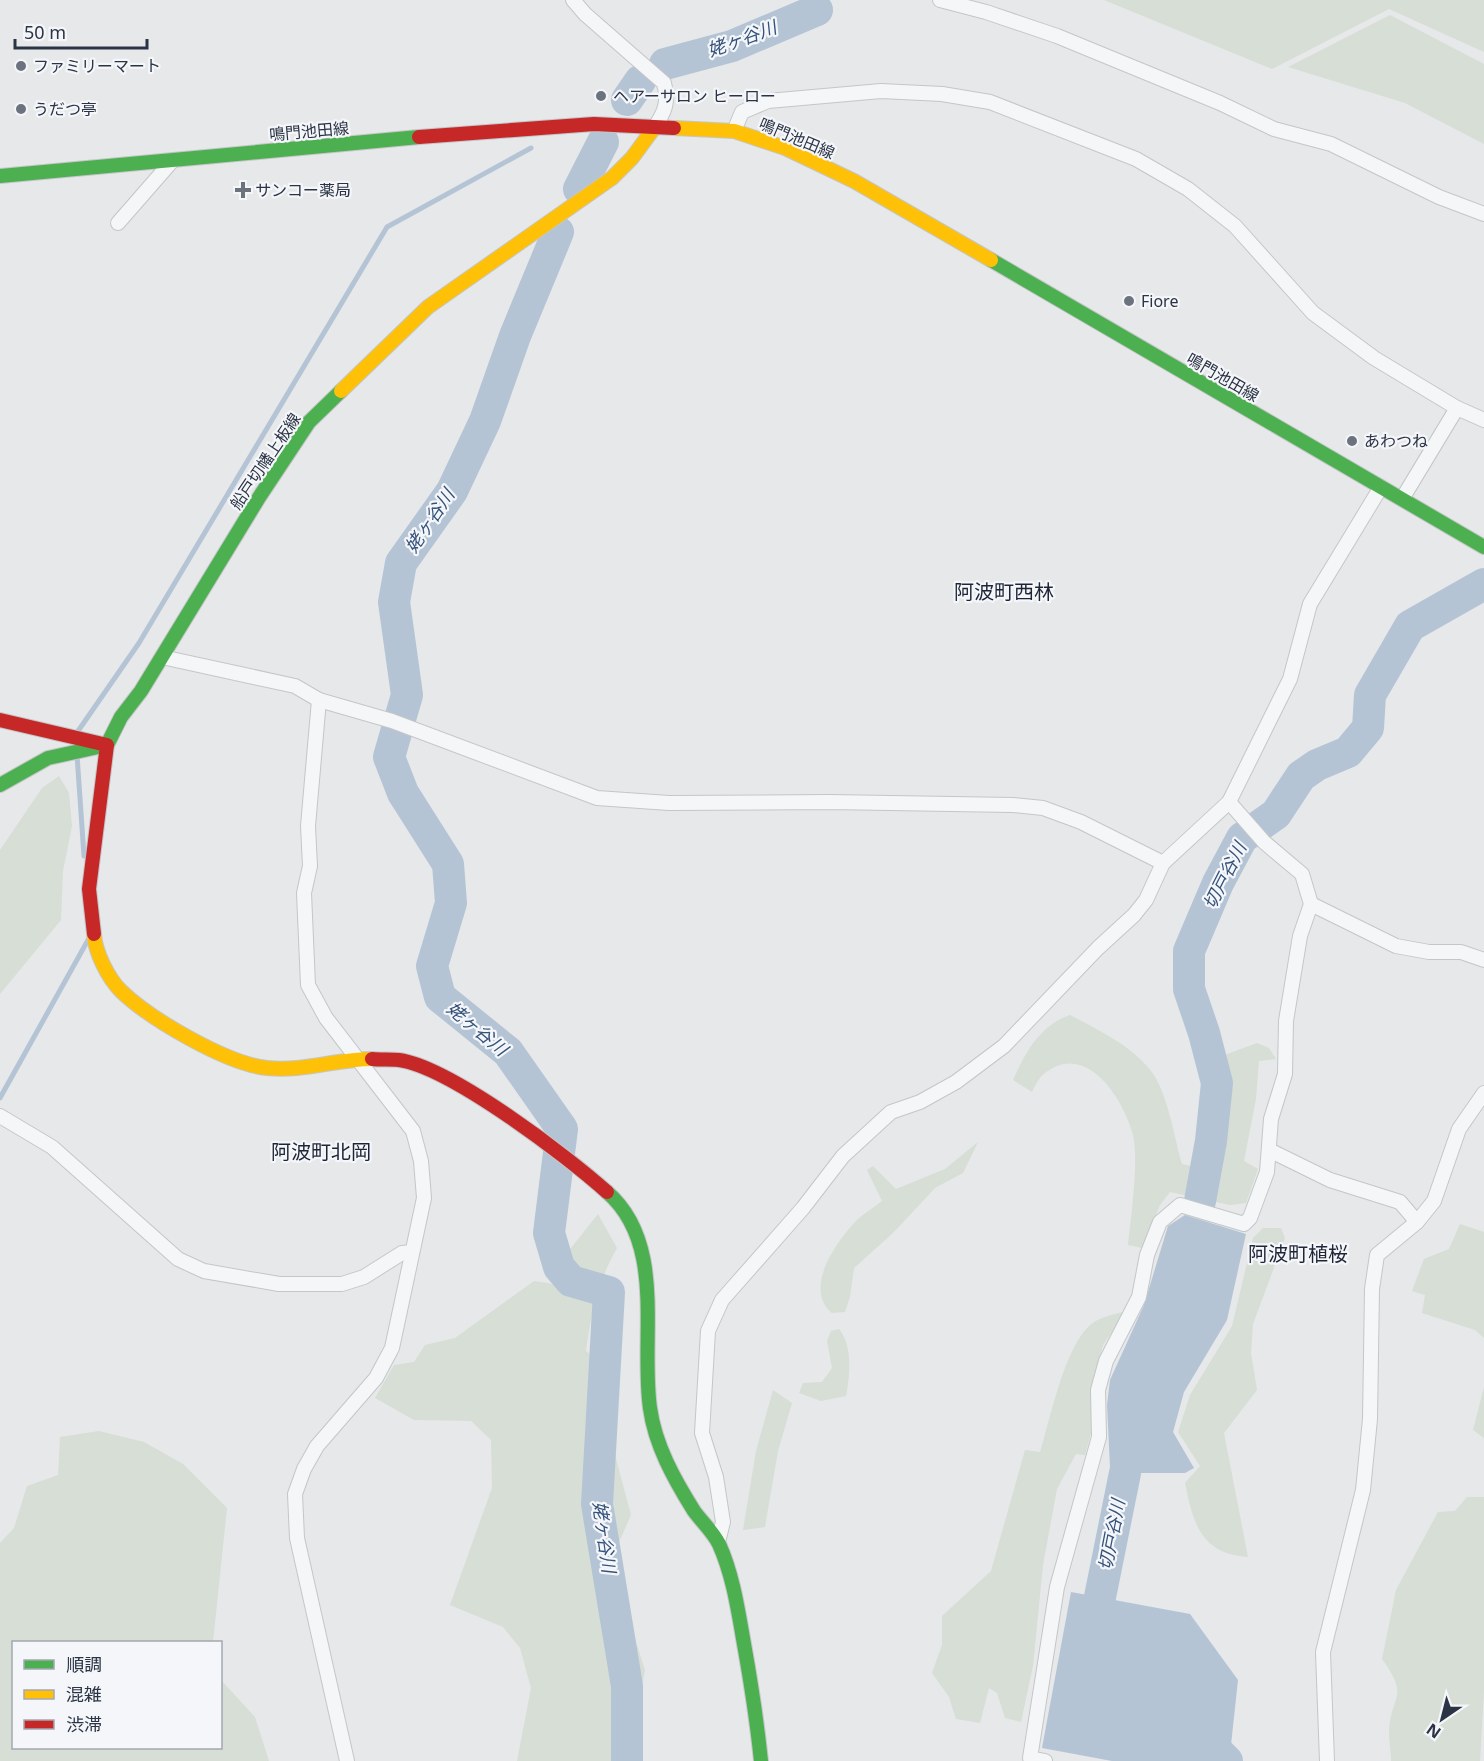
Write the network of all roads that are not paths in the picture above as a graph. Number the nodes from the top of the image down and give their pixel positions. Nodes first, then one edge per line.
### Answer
1 (573, 0) edge
2 (940, 0) edge
3 (654, 128) junction
4 (734, 131) junction
5 (173, 160) junction
6 (0, 176) edge
7 (1484, 214) edge
8 (118, 223) dead end
9 (1457, 408) junction
10 (1484, 420) edge
11 (1381, 487) junction
12 (1402, 499) junction
13 (1484, 548) edge
14 (162, 657) junction
15 (319, 700) junction
16 (0, 720) edge
17 (107, 745) junction
18 (0, 786) edge
19 (1229, 802) junction
20 (1163, 863) junction
21 (1311, 904) junction
22 (1484, 960) edge
23 (356, 1059) junction
24 (1484, 1093) edge
25 (0, 1116) edge
26 (1269, 1150) junction
27 (1417, 1222) junction
28 (412, 1252) junction
29 (718, 1542) junction
30 (347, 1761) edge
31 (761, 1761) edge
32 (1045, 1761) edge
33 (1327, 1761) edge

1 - 3 street
2 - 7 street
3 - 4 main road, 鳴門池田線
3 - 5 main road, 鳴門池田線
3 - 14 main road, 船戸切幡上板線
4 - 9 street
4 - 11 main road, 鳴門池田線
5 - 6 main road, 鳴門池田線
5 - 8 street
9 - 10 street
9 - 12 street
11 - 12 main road, 鳴門池田線
11 - 19 street
12 - 13 main road, 鳴門池田線
14 - 15 street
14 - 17 main road, 船戸切幡上板線
15 - 20 street
15 - 23 street
16 - 17 main road
17 - 18 main road
17 - 23 main road, 船戸切幡上板線
19 - 20 street
19 - 21 street
20 - 29 street
21 - 22 street
21 - 26 street
23 - 28 street
23 - 29 main road, 船戸切幡上板線
24 - 27 street
25 - 28 street
26 - 27 street
26 - 32 street
27 - 33 street
28 - 30 street
29 - 31 main road, 船戸切幡上板線

